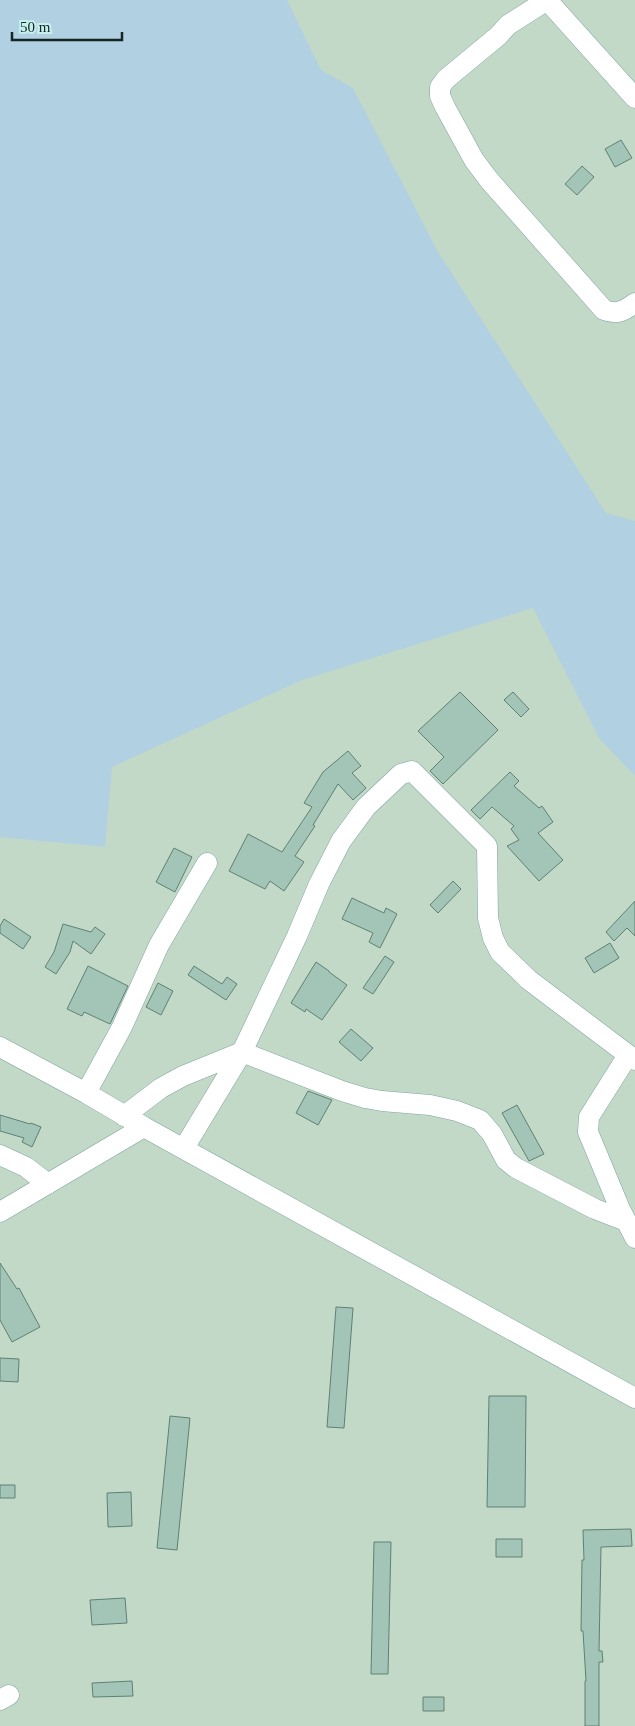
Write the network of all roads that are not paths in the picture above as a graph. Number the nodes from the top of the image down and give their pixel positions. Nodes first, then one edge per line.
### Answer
1 (547, 0) edge
2 (635, 98) edge
3 (635, 303) edge
4 (207, 863) dead end
5 (0, 1047) edge
6 (242, 1052) junction
7 (632, 1058) edge
8 (86, 1093) junction
9 (124, 1116) junction
10 (144, 1127) junction
11 (184, 1148) junction
12 (0, 1155) edge
13 (48, 1184) junction
14 (0, 1212) edge
15 (631, 1229) edge
16 (635, 1398) edge

1 - 2 street
1 - 3 street
4 - 8 street
5 - 8 street
6 - 7 street
6 - 9 street
6 - 11 street
6 - 15 street
7 - 15 street
8 - 9 street
9 - 10 street
10 - 11 street
10 - 13 street
11 - 16 street
12 - 13 street
13 - 14 street

